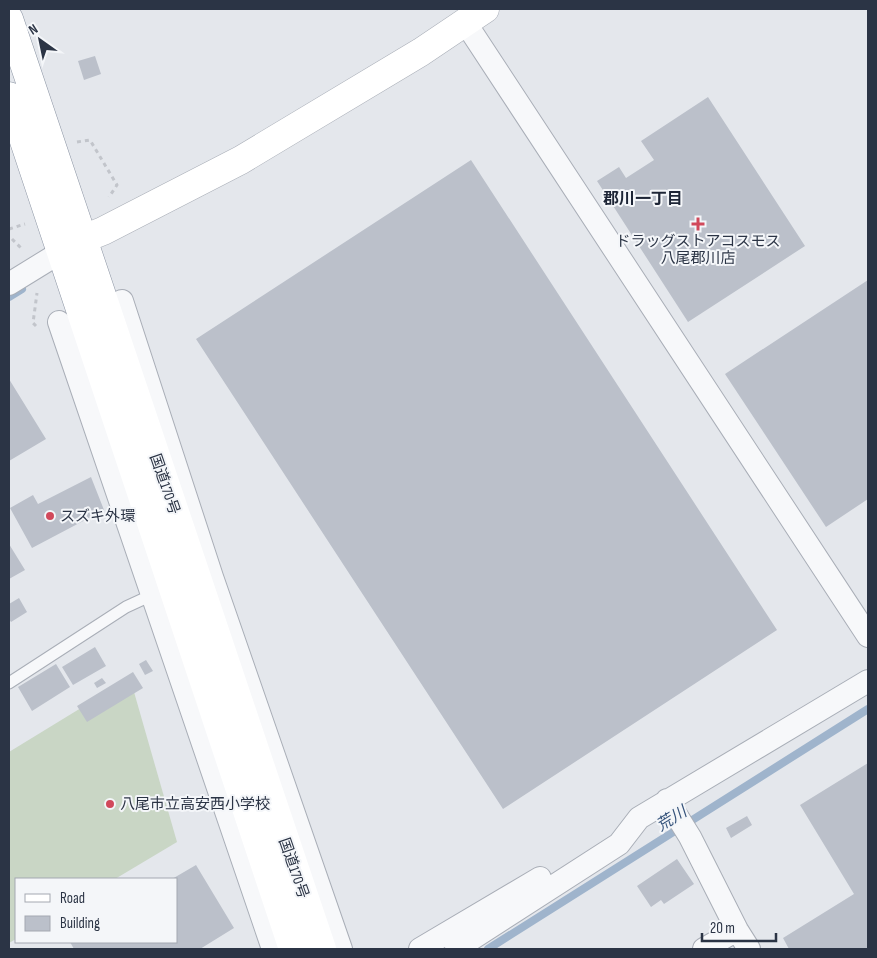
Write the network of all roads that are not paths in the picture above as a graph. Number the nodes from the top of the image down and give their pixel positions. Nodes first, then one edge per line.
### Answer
1 (475, 16) edge
2 (9, 19) edge
3 (9, 96) edge
4 (72, 246) junction
5 (9, 284) edge
6 (122, 300) dead end
7 (59, 322) dead end
8 (205, 579) junction
9 (162, 592) junction
10 (868, 636) edge
11 (868, 681) edge
12 (9, 682) edge
13 (672, 809) junction
14 (639, 818) junction
15 (737, 930) junction
16 (273, 949) edge
17 (293, 949) edge
18 (322, 949) edge
19 (341, 949) edge
20 (420, 949) edge
21 (456, 949) edge
22 (704, 949) edge
23 (749, 949) edge

1 - 4 main road
1 - 10 street
2 - 4 main road, 国道170号
3 - 4 main road, 国道170号
4 - 5 street
4 - 8 main road, 国道170号
4 - 9 main road, 国道170号
6 - 8 street
7 - 9 street
8 - 9 street
8 - 18 main road, 国道170号
8 - 19 street
9 - 12 lane
9 - 16 street
9 - 17 main road, 国道170号
11 - 13 street
13 - 14 street
13 - 15 street
14 - 20 street
14 - 21 street
15 - 22 street
15 - 23 street

